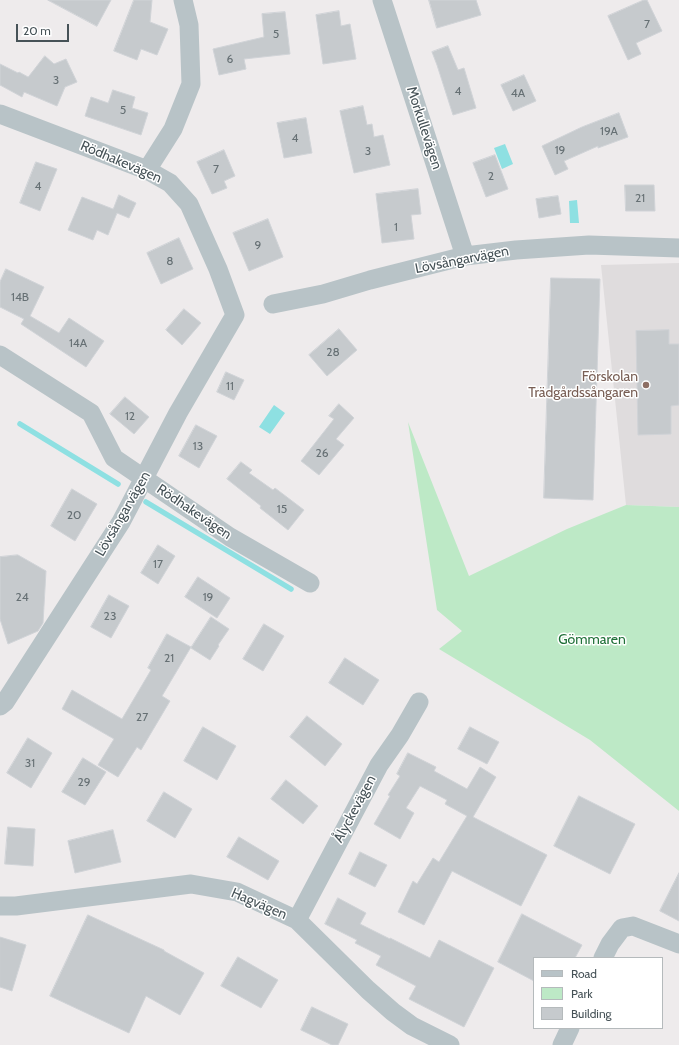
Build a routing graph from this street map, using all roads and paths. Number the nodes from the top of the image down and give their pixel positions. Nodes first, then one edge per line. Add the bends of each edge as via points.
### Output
1 (183, 0) edge
2 (382, 0) edge
3 (0, 114) edge
4 (147, 170) junction
5 (679, 248) edge
6 (465, 256) junction
7 (273, 304) dead end
8 (235, 315) joint
9 (0, 355) edge
10 (144, 478) junction
11 (310, 582) dead end
12 (420, 702) dead end
13 (0, 706) edge
14 (0, 906) edge
15 (297, 920) junction
16 (679, 944) edge
17 (604, 957) edge
18 (570, 1029) edge
19 (450, 1045) edge
20 (562, 1045) edge

1 - 4 street via 189,25 191,84 173,130
2 - 6 street, Morkullevägen
3 - 4 street, Rödhakevägen
4 - 8 street, Rödhakevägen via 170,183 189,204
5 - 6 street, Lövsångarvägen via 589,245
6 - 7 street, Lövsångarvägen via 323,294
8 - 10 street, Lövsångarvägen
9 - 10 street, Rödhakevägen via 91,413 114,458
10 - 11 street, Rödhakevägen via 230,537
10 - 13 street, Lövsångarvägen via 121,522
12 - 15 street, Ålyckevägen via 379,765
14 - 15 street, Hagvägen via 191,884 237,892
15 - 19 street, Hagvägen via 393,1012 412,1026
16 - 17 street via 633,926 622,928
18 - 20 street

